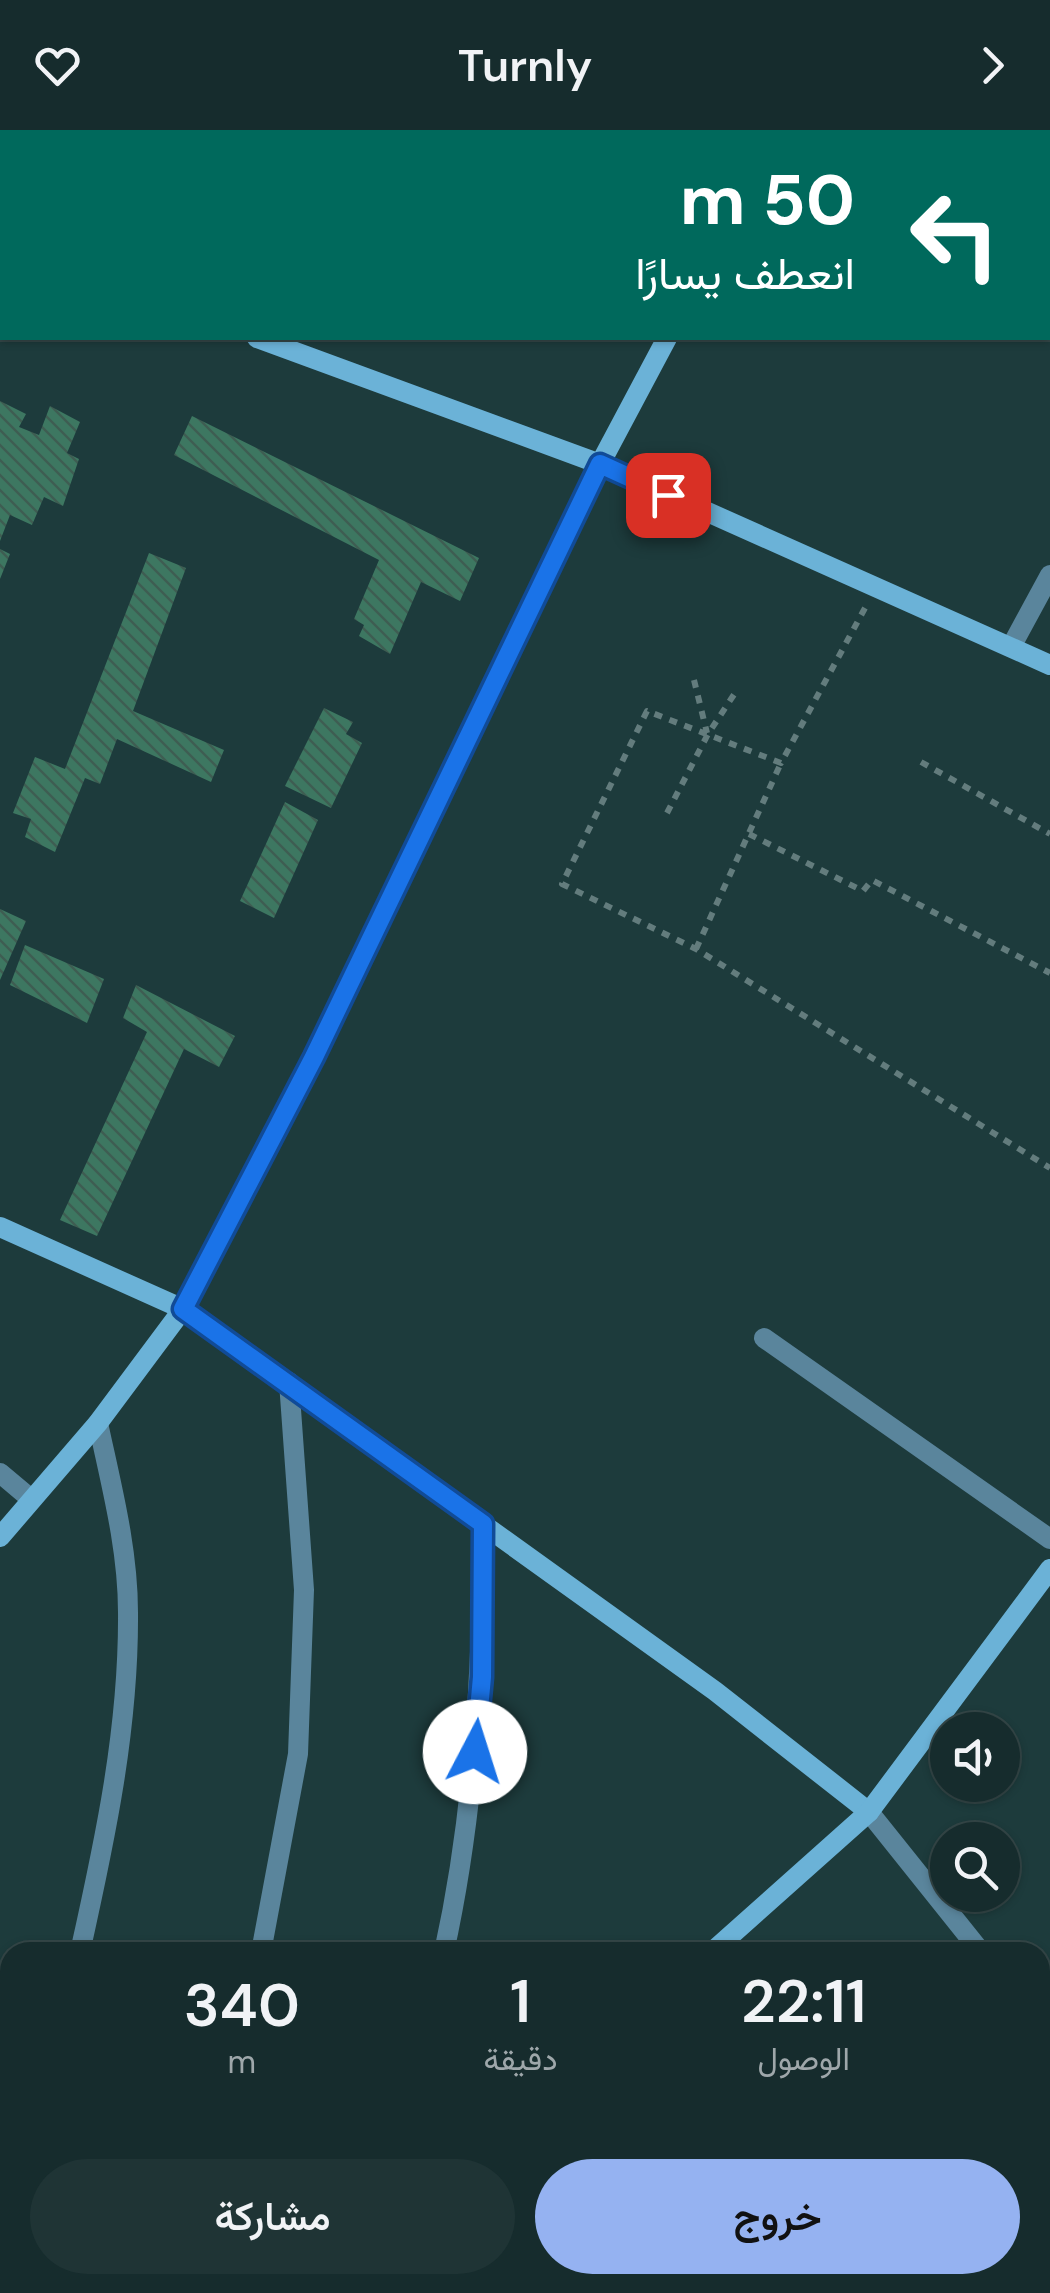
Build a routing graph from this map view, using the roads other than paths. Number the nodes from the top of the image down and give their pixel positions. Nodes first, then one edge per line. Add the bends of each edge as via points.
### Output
1 (666, 340) edge
2 (293, 344) edge
3 (600, 464) junction
4 (1050, 575) edge
5 (1011, 647) junction
6 (1050, 665) edge
7 (0, 1226) edge
8 (183, 1309) junction
9 (764, 1338) dead end
10 (289, 1382) junction
11 (98, 1423) junction
12 (0, 1472) edge
13 (31, 1500) junction
14 (483, 1524) junction
15 (0, 1538) edge
16 (1050, 1539) edge
17 (1050, 1569) edge
18 (869, 1812) junction
19 (82, 1942) edge
20 (263, 1942) edge
21 (446, 1942) edge
22 (723, 1942) edge
23 (973, 1942) edge

1 - 3 street
2 - 3 street
3 - 5 street
3 - 8 street via 314,1057
4 - 5 street
5 - 6 street
7 - 8 street
8 - 10 street
8 - 11 street
9 - 16 street
10 - 14 street
10 - 20 street via 304,1590 298,1754
11 - 13 street
11 - 19 street via 118,1517 128,1628 124,1725
12 - 13 street
13 - 15 street
14 - 18 street
14 - 21 street via 482,1677
17 - 18 street
18 - 22 street
18 - 23 street

